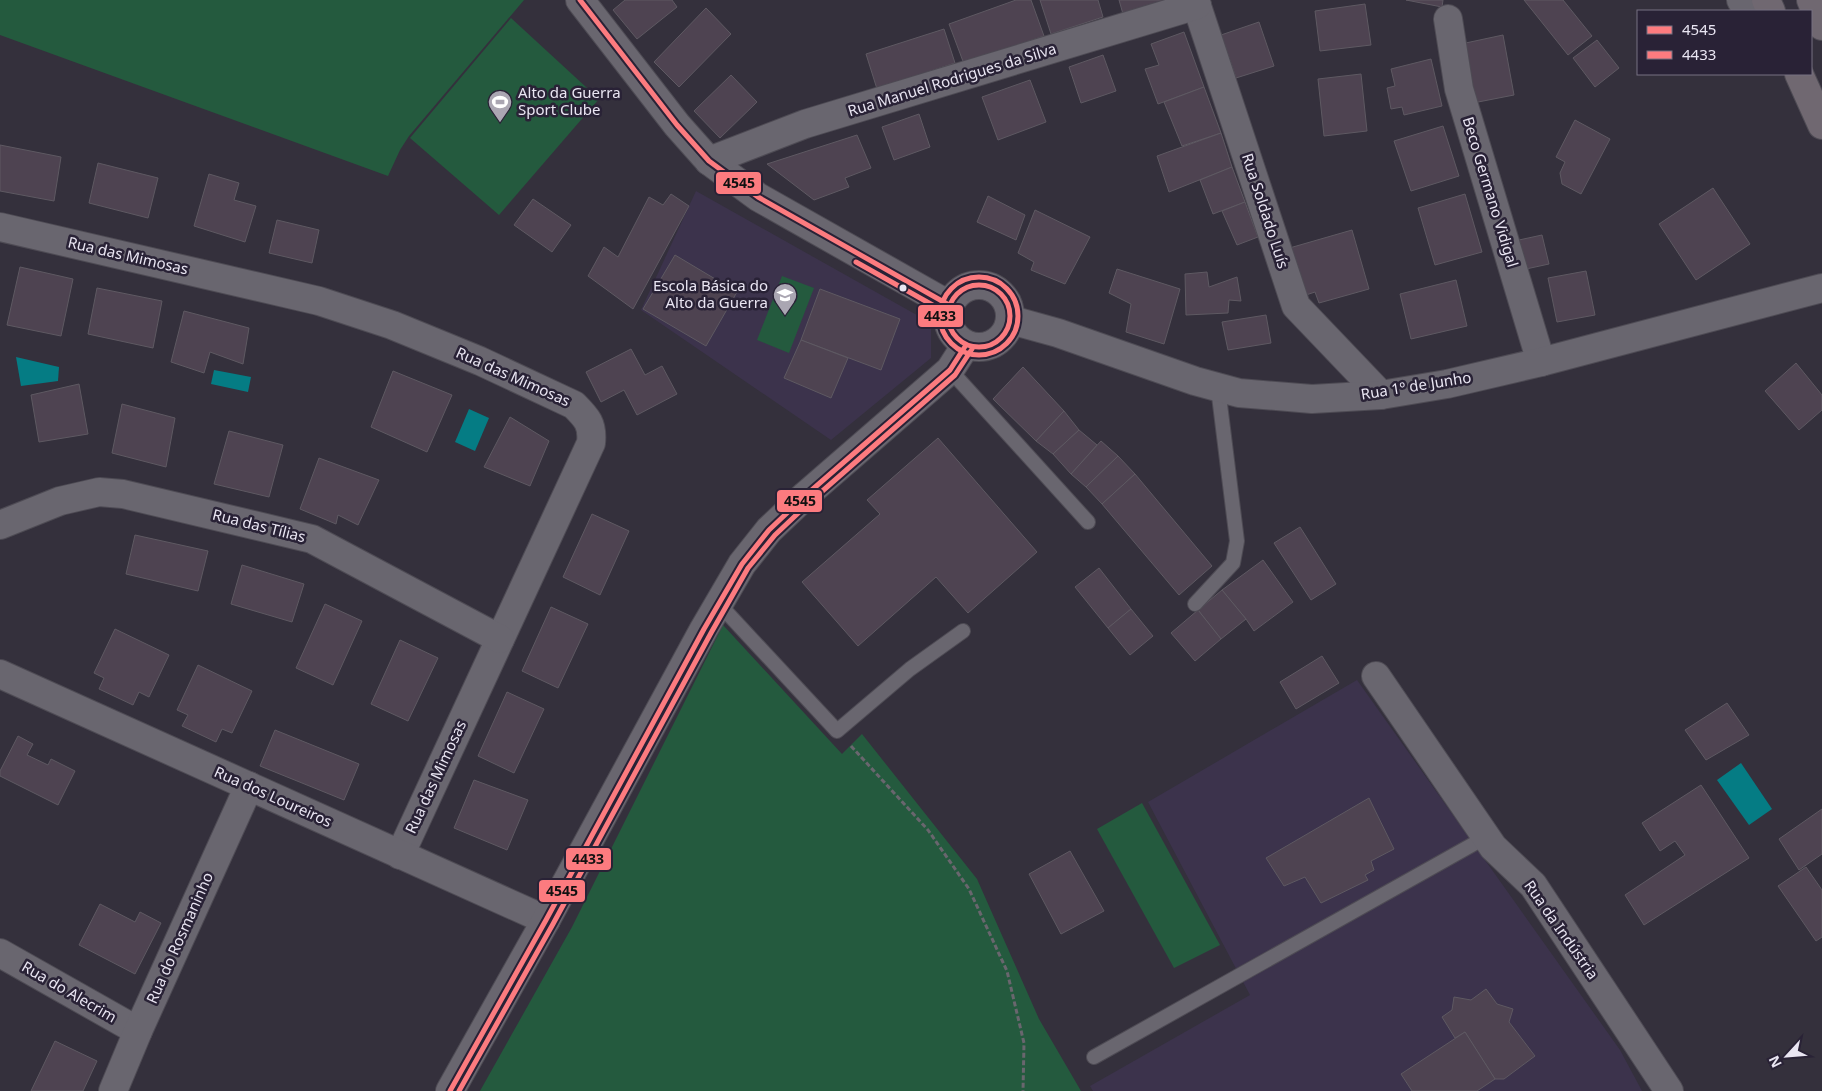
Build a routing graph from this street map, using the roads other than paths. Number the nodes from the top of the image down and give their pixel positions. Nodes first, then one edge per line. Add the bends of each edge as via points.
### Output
1 (580, 0) edge
2 (1811, 0) edge
3 (1196, 3) edge
4 (1448, 19) dead end
5 (1822, 26) edge
6 (1786, 75) edge
7 (1799, 75) edge
8 (1822, 125) edge
9 (1822, 135) edge
10 (709, 161) junction
11 (0, 227) edge
12 (1822, 288) edge
13 (950, 305) junction
14 (1011, 320) junction
15 (966, 345) junction
16 (1541, 362) junction
17 (950, 370) junction
18 (1218, 388) junction
19 (1381, 395) junction
20 (1088, 522) dead end
21 (0, 525) edge
22 (719, 604) junction
23 (1195, 604) dead end
24 (963, 631) dead end
25 (500, 639) junction
26 (0, 674) edge
27 (1376, 676) dead end
28 (249, 786) junction
29 (1486, 838) junction
30 (400, 855) junction
31 (546, 920) junction
32 (0, 953) edge
33 (138, 1031) junction
34 (1094, 1057) dead end
35 (114, 1091) edge
36 (450, 1091) edge
37 (1669, 1091) edge

1 - 10 street
2 - 5 main road
3 - 10 street, Rua Manuel Rodrigues da Silva via 805,124
3 - 19 street, Rua Soldado Luís via 1296,306
4 - 16 street, Beco Germano Vidigal via 1459,89
6 - 9 street
7 - 8 main road
10 - 13 street via 758,197
11 - 25 street, Rua das Mimosas via 319,300 392,325 574,404 592,430 590,444
12 - 16 street, Rua 1º de Junho
13 - 14 street via 956,294 967,286 993,287 1004,295 1010,307
13 - 15 street via 947,316 950,328
14 - 15 street via 1006,334 995,344 981,347
14 - 18 street, Rua 1º de Junho
15 - 17 street
16 - 19 street, Rua 1º de Junho via 1447,384
17 - 20 lane
17 - 22 street via 769,530 742,564
18 - 19 street, Rua 1º de Junho via 1239,393 1312,399
18 - 23 lane via 1237,541 1233,563
21 - 25 street, Rua das Tílias via 60,501 99,492 124,494 312,539
22 - 24 lane via 837,731 910,669
22 - 31 street
25 - 30 street, Rua das Mimosas
26 - 28 street, Rua dos Loureiros
27 - 29 street, Rua da Indústria
28 - 30 street, Rua dos Loureiros
28 - 33 street, Rua do Rosmaninho
29 - 34 lane
29 - 37 street, Rua da Indústria via 1533,885
30 - 31 street, Rua dos Loureiros
31 - 36 street
32 - 33 street, Rua do Alecrim
33 - 35 street, Rua do Rosmaninho

